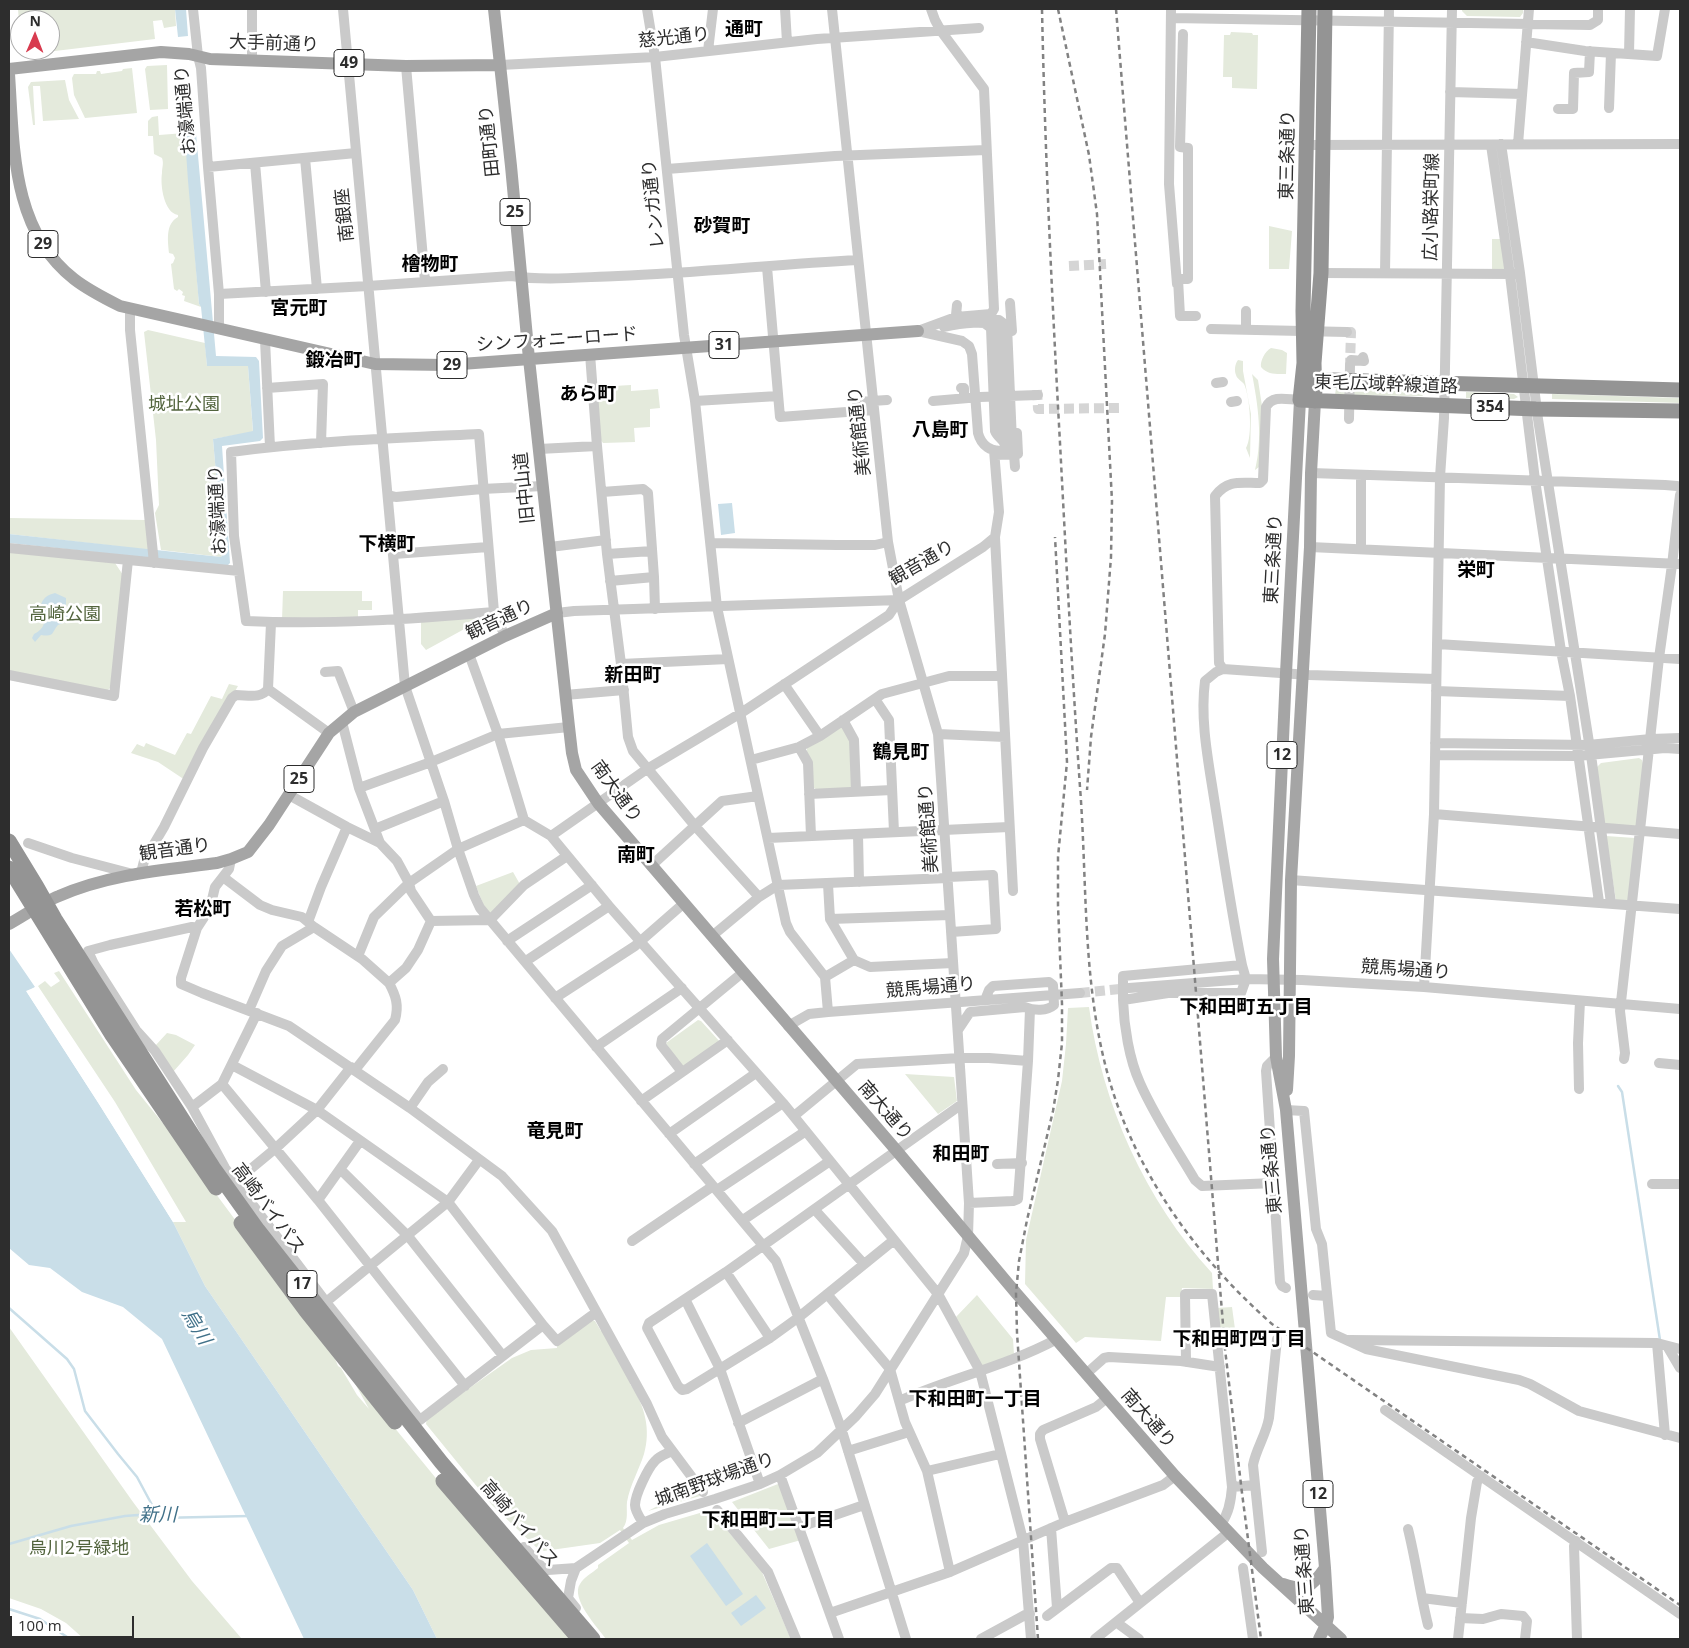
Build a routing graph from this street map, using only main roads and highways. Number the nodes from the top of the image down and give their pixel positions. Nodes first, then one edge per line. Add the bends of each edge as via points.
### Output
1 (494, 9) edge
2 (1309, 15) edge
3 (1325, 15) edge
4 (500, 65) junction
5 (9, 69) edge
6 (9, 74) edge
7 (918, 331) road end
8 (529, 359) junction
9 (1309, 381) junction
10 (1680, 390) edge
11 (1308, 400) junction
12 (1680, 411) edge
13 (557, 614) junction
14 (9, 841) edge
15 (9, 868) edge
16 (35, 909) junction
17 (9, 924) edge
18 (124, 1029) junction
19 (1286, 1110) junction
20 (211, 1145) road end
21 (1325, 1568) junction
22 (1278, 1582) junction
23 (1326, 1625) junction
24 (578, 1639) edge
25 (594, 1639) edge
26 (1319, 1639) edge
27 (1340, 1639) edge

1 - 4 main road, 田町通り / 25
2 - 9 highway, 東三条通り via 1303,311 1304,363
3 - 9 highway, 東三条通り via 1321,273 1314,363
4 - 5 main road, 大手前通り / 49 via 406,66 210,59 161,52
4 - 8 main road, 田町通り / 25
6 - 8 main road, シンフォニーロード / 29 via 20,189 34,230 48,253 73,278 103,298 130,309 375,364 447,366
7 - 8 main road, シンフォニーロード / 31
8 - 13 main road, 旧中山道 / 25
9 - 10 highway, 東毛広域幹線道路 / 354
9 - 11 highway, 東三条通り
11 - 12 highway, 東毛広域幹線道路 / 354
11 - 19 main road, 東三条通り / 12 via 1310,546 1291,880 1290,1056
11 - 19 main road, 東三条通り / 12 via 1286,673 1273,979 1276,1057
13 - 16 main road, 観音通り / 25 via 505,636 354,712 329,734 248,852 217,862 138,873 84,887
13 - 22 main road, 南大通り via 572,753 576,770 598,803 1175,1476
14 - 16 highway, 高崎バイパス / 17
15 - 16 highway, 高崎バイパス / 17
16 - 17 main road, 観音通り
16 - 18 highway, 高崎バイパス / 17
16 - 24 highway, 高崎バイパス / 17 via 159,1107 300,1303 432,1468
18 - 20 highway via 149,1054 201,1136
18 - 25 highway, 高崎バイパス / 17 via 213,1168 258,1230 401,1412
19 - 21 main road, 東三条通り / 12
21 - 22 main road via 1306,1588
21 - 23 main road, 東三条通り / 12
22 - 23 main road, 南大通り
23 - 26 main road
23 - 27 main road

